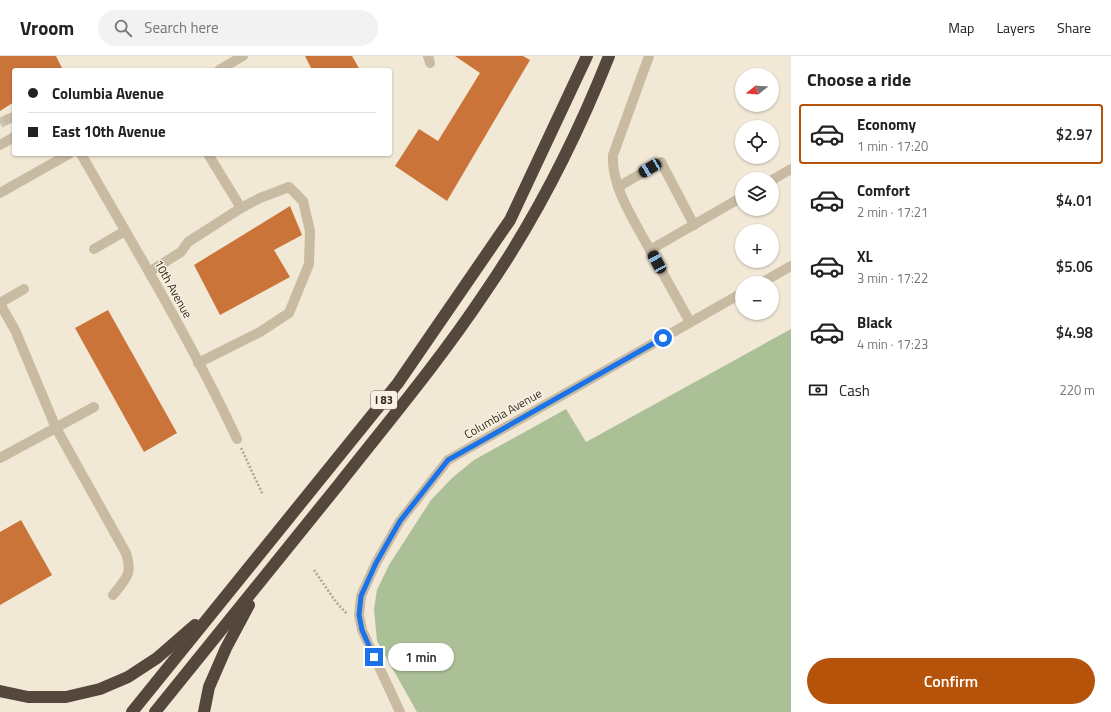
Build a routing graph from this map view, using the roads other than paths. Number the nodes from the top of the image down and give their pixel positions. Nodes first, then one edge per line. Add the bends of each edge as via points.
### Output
1 (243, 56) edge
2 (587, 56) edge
3 (610, 56) edge
4 (649, 56) edge
5 (232, 59) edge
6 (221, 68) edge
7 (12, 138) edge
8 (0, 145) edge
9 (65, 156) edge
10 (83, 156) edge
11 (209, 156) edge
12 (791, 169) edge
13 (779, 176) edge
14 (618, 187) junction
15 (0, 193) edge
16 (735, 201) edge
17 (241, 208) junction
18 (694, 225) junction
19 (125, 231) junction
20 (94, 249) dead end
21 (650, 250) junction
22 (791, 266) edge
23 (149, 272) junction
24 (773, 276) edge
25 (24, 289) dead end
26 (735, 297) edge
27 (0, 304) edge
28 (690, 322) junction
29 (198, 363) junction
30 (94, 407) dead end
31 (56, 428) junction
32 (237, 439) road end
33 (0, 458) edge
34 (261, 581) junction
35 (113, 595) dead end
36 (220, 603) junction
37 (0, 691) edge
38 (398, 711) edge
39 (132, 712) edge
40 (155, 712) edge
41 (204, 712) edge

1 - 5 street
2 - 36 highway, I 83 via 510,220 398,383
3 - 34 highway, I 83 via 560,165 485,293 428,372
4 - 14 street via 613,155
5 - 6 street
7 - 8 street
9 - 15 street
10 - 19 street, 10th Avenue
11 - 17 street
12 - 13 street
14 - 18 street via 661,162
14 - 21 street
16 - 18 street
17 - 23 street via 188,242 181,252
17 - 29 street via 289,187 303,201 310,231 309,264 289,313 260,332
18 - 21 street
19 - 20 street
19 - 23 street, 10th Avenue
21 - 28 street
22 - 24 street
23 - 29 street, 10th Avenue
25 - 27 street
26 - 28 street, Columbia Avenue
27 - 31 street via 15,330
28 - 38 street, Columbia Avenue via 448,460 400,521 361,596 359,615 362,630
29 - 32 street, 10th Avenue
30 - 31 street
31 - 33 street
31 - 35 street via 126,553 128,575
34 - 40 highway, I 83
34 - 41 highway via 226,648 210,687
36 - 37 highway via 157,658 128,677 100,689 66,697 28,697
36 - 39 highway, I 83

